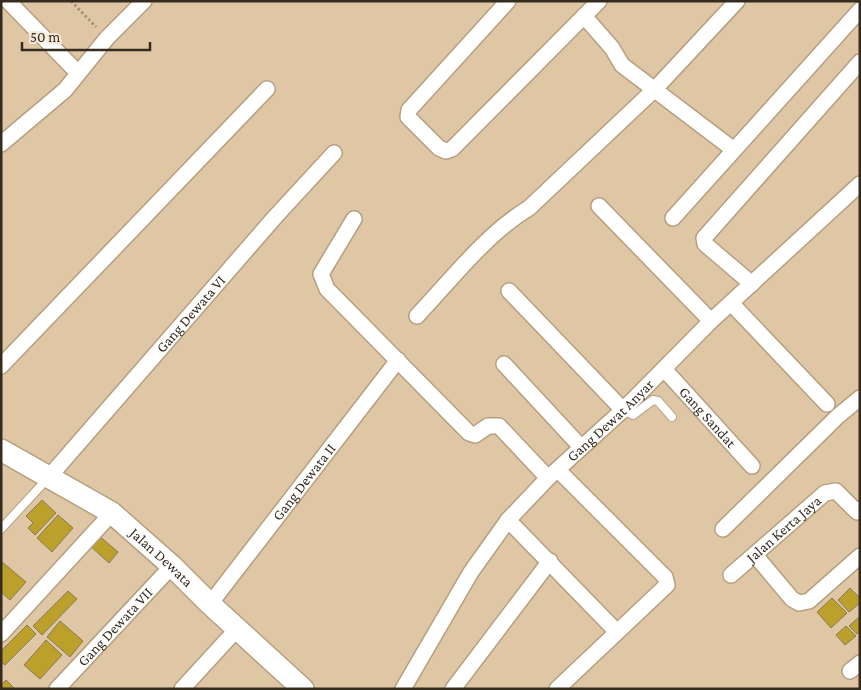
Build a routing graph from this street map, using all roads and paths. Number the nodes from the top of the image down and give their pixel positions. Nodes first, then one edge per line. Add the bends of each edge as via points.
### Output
1 (8, 1) edge
2 (71, 1) edge
3 (144, 1) edge
4 (508, 1) edge
5 (599, 1) edge
6 (737, 1) edge
7 (860, 10) edge
8 (584, 16) junction
9 (107, 38) junction
10 (860, 62) edge
11 (77, 72) junction
12 (267, 89) dead end
13 (655, 89) junction
14 (1, 144) edge
15 (734, 150) junction
16 (334, 153) dead end
17 (860, 184) edge
18 (599, 206) dead end
19 (673, 218) dead end
20 (354, 219) dead end
21 (752, 284) junction
22 (509, 291) dead end
23 (731, 303) junction
24 (417, 316) dead end
25 (711, 321) junction
26 (398, 360) junction
27 (504, 364) dead end
28 (1, 366) edge
29 (664, 370) junction
30 (860, 398) edge
31 (826, 404) dead end
32 (623, 410) junction
33 (672, 417) dead end
34 (581, 447) junction
35 (1, 450) edge
36 (752, 466) dead end
37 (553, 474) junction
38 (49, 476) junction
39 (859, 512) edge
40 (112, 513) junction
41 (508, 520) junction
42 (723, 528) dead end
43 (1, 529) edge
44 (755, 555) junction
45 (860, 556) edge
46 (550, 561) junction
47 (172, 566) junction
48 (731, 575) dead end
49 (210, 604) junction
50 (237, 629) junction
51 (617, 632) junction
52 (1, 634) edge
53 (57, 689) edge
54 (182, 689) edge
55 (303, 689) edge
56 (403, 689) edge
57 (453, 689) edge
58 (557, 689) edge

1 - 11 street
2 - 9 path
3 - 9 street
4 - 8 street via 409,110 408,117 413,124 446,151 452,149
5 - 8 street
6 - 13 street
7 - 15 street
8 - 13 street via 612,48 622,65
9 - 11 street
10 - 21 street via 704,238 705,244
11 - 14 street via 52,102
12 - 28 street
13 - 15 street
13 - 24 street via 529,208 497,232
15 - 19 street
16 - 38 street, Gang Dewata VI
17 - 21 street, Gang Dewat Anyar
18 - 25 street
20 - 26 street via 321,274 323,282
21 - 23 street, Gang Dewat Anyar
22 - 32 street
23 - 25 street, Gang Dewat Anyar
23 - 31 street
25 - 29 street, Gang Dewat Anyar
26 - 37 street via 469,433 475,436 488,426 499,426
26 - 49 street, Gang Dewata II
27 - 34 street
29 - 32 street, Gang Dewat Anyar
29 - 36 street, Gang Sandat
30 - 42 street
32 - 33 lane via 633,415 653,400 658,401
32 - 34 street, Gang Dewat Anyar
34 - 37 street, Gang Dewat Anyar
35 - 38 street, Jalan Dewata
37 - 41 street, Gang Dewat Anyar
37 - 51 street via 667,582 662,592
38 - 40 street, Jalan Dewata
38 - 43 lane
39 - 44 street, Jalan Kerta Jaya via 840,493 829,491
40 - 47 street, Jalan Dewata
40 - 52 street
41 - 46 street
41 - 56 street, Gang Dewat Anyar via 471,572
44 - 45 street via 799,603 809,601
44 - 48 street, Jalan Kerta Jaya
46 - 51 street
46 - 57 street
47 - 49 street, Jalan Dewata
47 - 53 street, Gang Dewata VII
49 - 50 street, Jalan Dewata
50 - 54 street
50 - 55 street, Jalan Dewata
51 - 58 street

